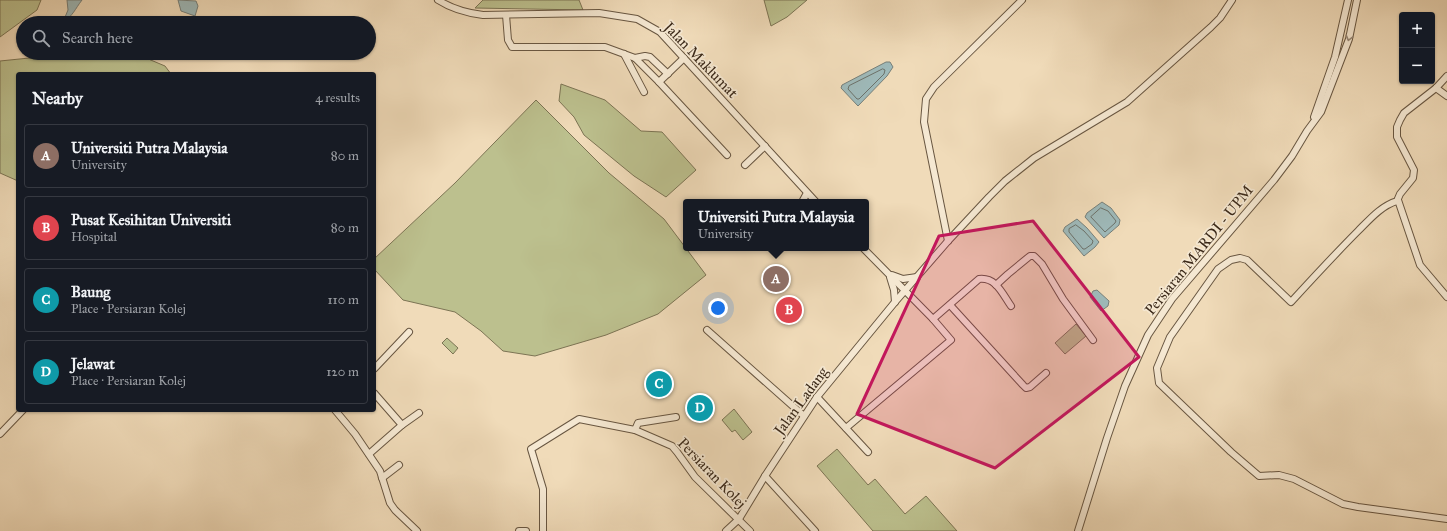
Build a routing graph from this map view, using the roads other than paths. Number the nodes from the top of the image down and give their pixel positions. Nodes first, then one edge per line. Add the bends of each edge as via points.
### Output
1 (438, 0) edge
2 (1022, 0) edge
3 (1232, 0) edge
4 (1348, 0) edge
5 (1357, 0) edge
6 (506, 15) junction
7 (624, 54) junction
8 (635, 58) junction
9 (684, 58) junction
10 (668, 74) junction
11 (1447, 76) edge
12 (659, 82) junction
13 (1436, 88) junction
14 (644, 92) dead end
15 (1447, 96) edge
16 (1307, 131) junction
17 (765, 146) junction
18 (728, 155) dead end
19 (745, 165) dead end
20 (807, 193) junction
21 (804, 199) edge
22 (813, 199) edge
23 (1395, 202) junction
24 (948, 241) junction
25 (865, 251) edge
26 (889, 274) junction
27 (917, 277) junction
28 (996, 285) junction
29 (905, 291) junction
30 (1447, 298) edge
31 (895, 302) junction
32 (950, 305) junction
33 (1011, 306) dead end
34 (933, 319) junction
35 (707, 330) dead end
36 (409, 332) dead end
37 (1094, 340) dead end
38 (376, 367) edge
39 (1046, 373) dead end
40 (376, 395) edge
41 (817, 397) junction
42 (21, 412) edge
43 (337, 412) edge
44 (420, 413) dead end
45 (804, 416) junction
46 (676, 417) dead end
47 (402, 425) junction
48 (846, 428) junction
49 (635, 430) junction
50 (0, 434) edge
51 (868, 452) dead end
52 (369, 454) junction
53 (399, 465) dead end
54 (765, 476) junction
55 (382, 478) junction
56 (739, 519) junction
57 (1447, 519) edge
58 (1077, 530) edge
59 (417, 531) edge
60 (519, 531) edge
61 (526, 531) edge
62 (543, 531) edge
63 (726, 531) edge
64 (750, 531) edge
65 (815, 531) edge

1 - 6 street, Jalan Maklumat via 467,13
2 - 24 street via 934,87 926,100 924,122
3 - 24 street, Jalan Ladang via 1211,27 1127,102 1027,163 989,197
4 - 16 street, Persiaran MARDI - UPM via 1335,57 1317,111
5 -> 16 street, Persiaran MARDI - UPM via 1349,39 1336,76 1321,112
6 - 7 street via 508,40 512,47 605,47
6 - 9 street, Jalan Maklumat via 599,13 637,19 660,32
7 - 8 street
7 - 14 street
8 - 10 street via 650,57
8 - 12 street
9 - 10 street
9 - 17 street, Jalan Maklumat
10 - 12 street
11 - 13 street
12 - 18 street
13 - 15 street
13 - 23 street via 1404,113 1397,127 1397,137 1414,170 1413,178
16 - 58 street, Persiaran MARDI - UPM via 1274,180 1172,300 1148,335 1125,386 1106,438
17 - 19 street
17 - 20 street, Jalan Maklumat
20 - 21 street
20 - 22 street, Jalan Maklumat
23 - 30 street via 1420,265
23 - 57 street via 1381,209 1291,302 1247,260 1230,260 1218,269 1170,337 1157,368 1160,383 1259,476 1294,479 1343,504
24 - 27 street, Jalan Ladang
25 - 26 street
26 - 27 street via 903,279
26 - 29 street
26 - 31 street via 893,283
27 - 29 street, Jalan Ladang
28 - 32 street via 986,278 979,279
28 - 33 street
28 - 37 street via 1030,256 1034,256
29 - 31 street, Jalan Ladang
29 - 34 street
31 - 41 street, Jalan Ladang
32 - 34 street
32 - 39 street via 1023,386 1030,387
34 - 48 street via 951,340
35 - 45 street
36 - 38 street
40 - 47 street
41 - 45 street, Jalan Ladang
41 - 48 street
42 - 50 street
43 - 52 street
44 - 47 street
45 - 54 street, Jalan Ladang
46 - 49 street via 638,423
47 - 52 street
48 - 51 street
49 - 56 street, Persiaran Kolej via 672,446 695,476
49 - 62 street, Persiaran Kolej via 579,419 531,449 543,489
52 - 55 street
53 - 55 street
54 - 56 street, Jalan Ladang
54 - 65 street
55 - 59 street via 390,503
56 - 63 street, Jalan Ladang
56 - 64 street, Persiaran Kolej
60 - 61 street

